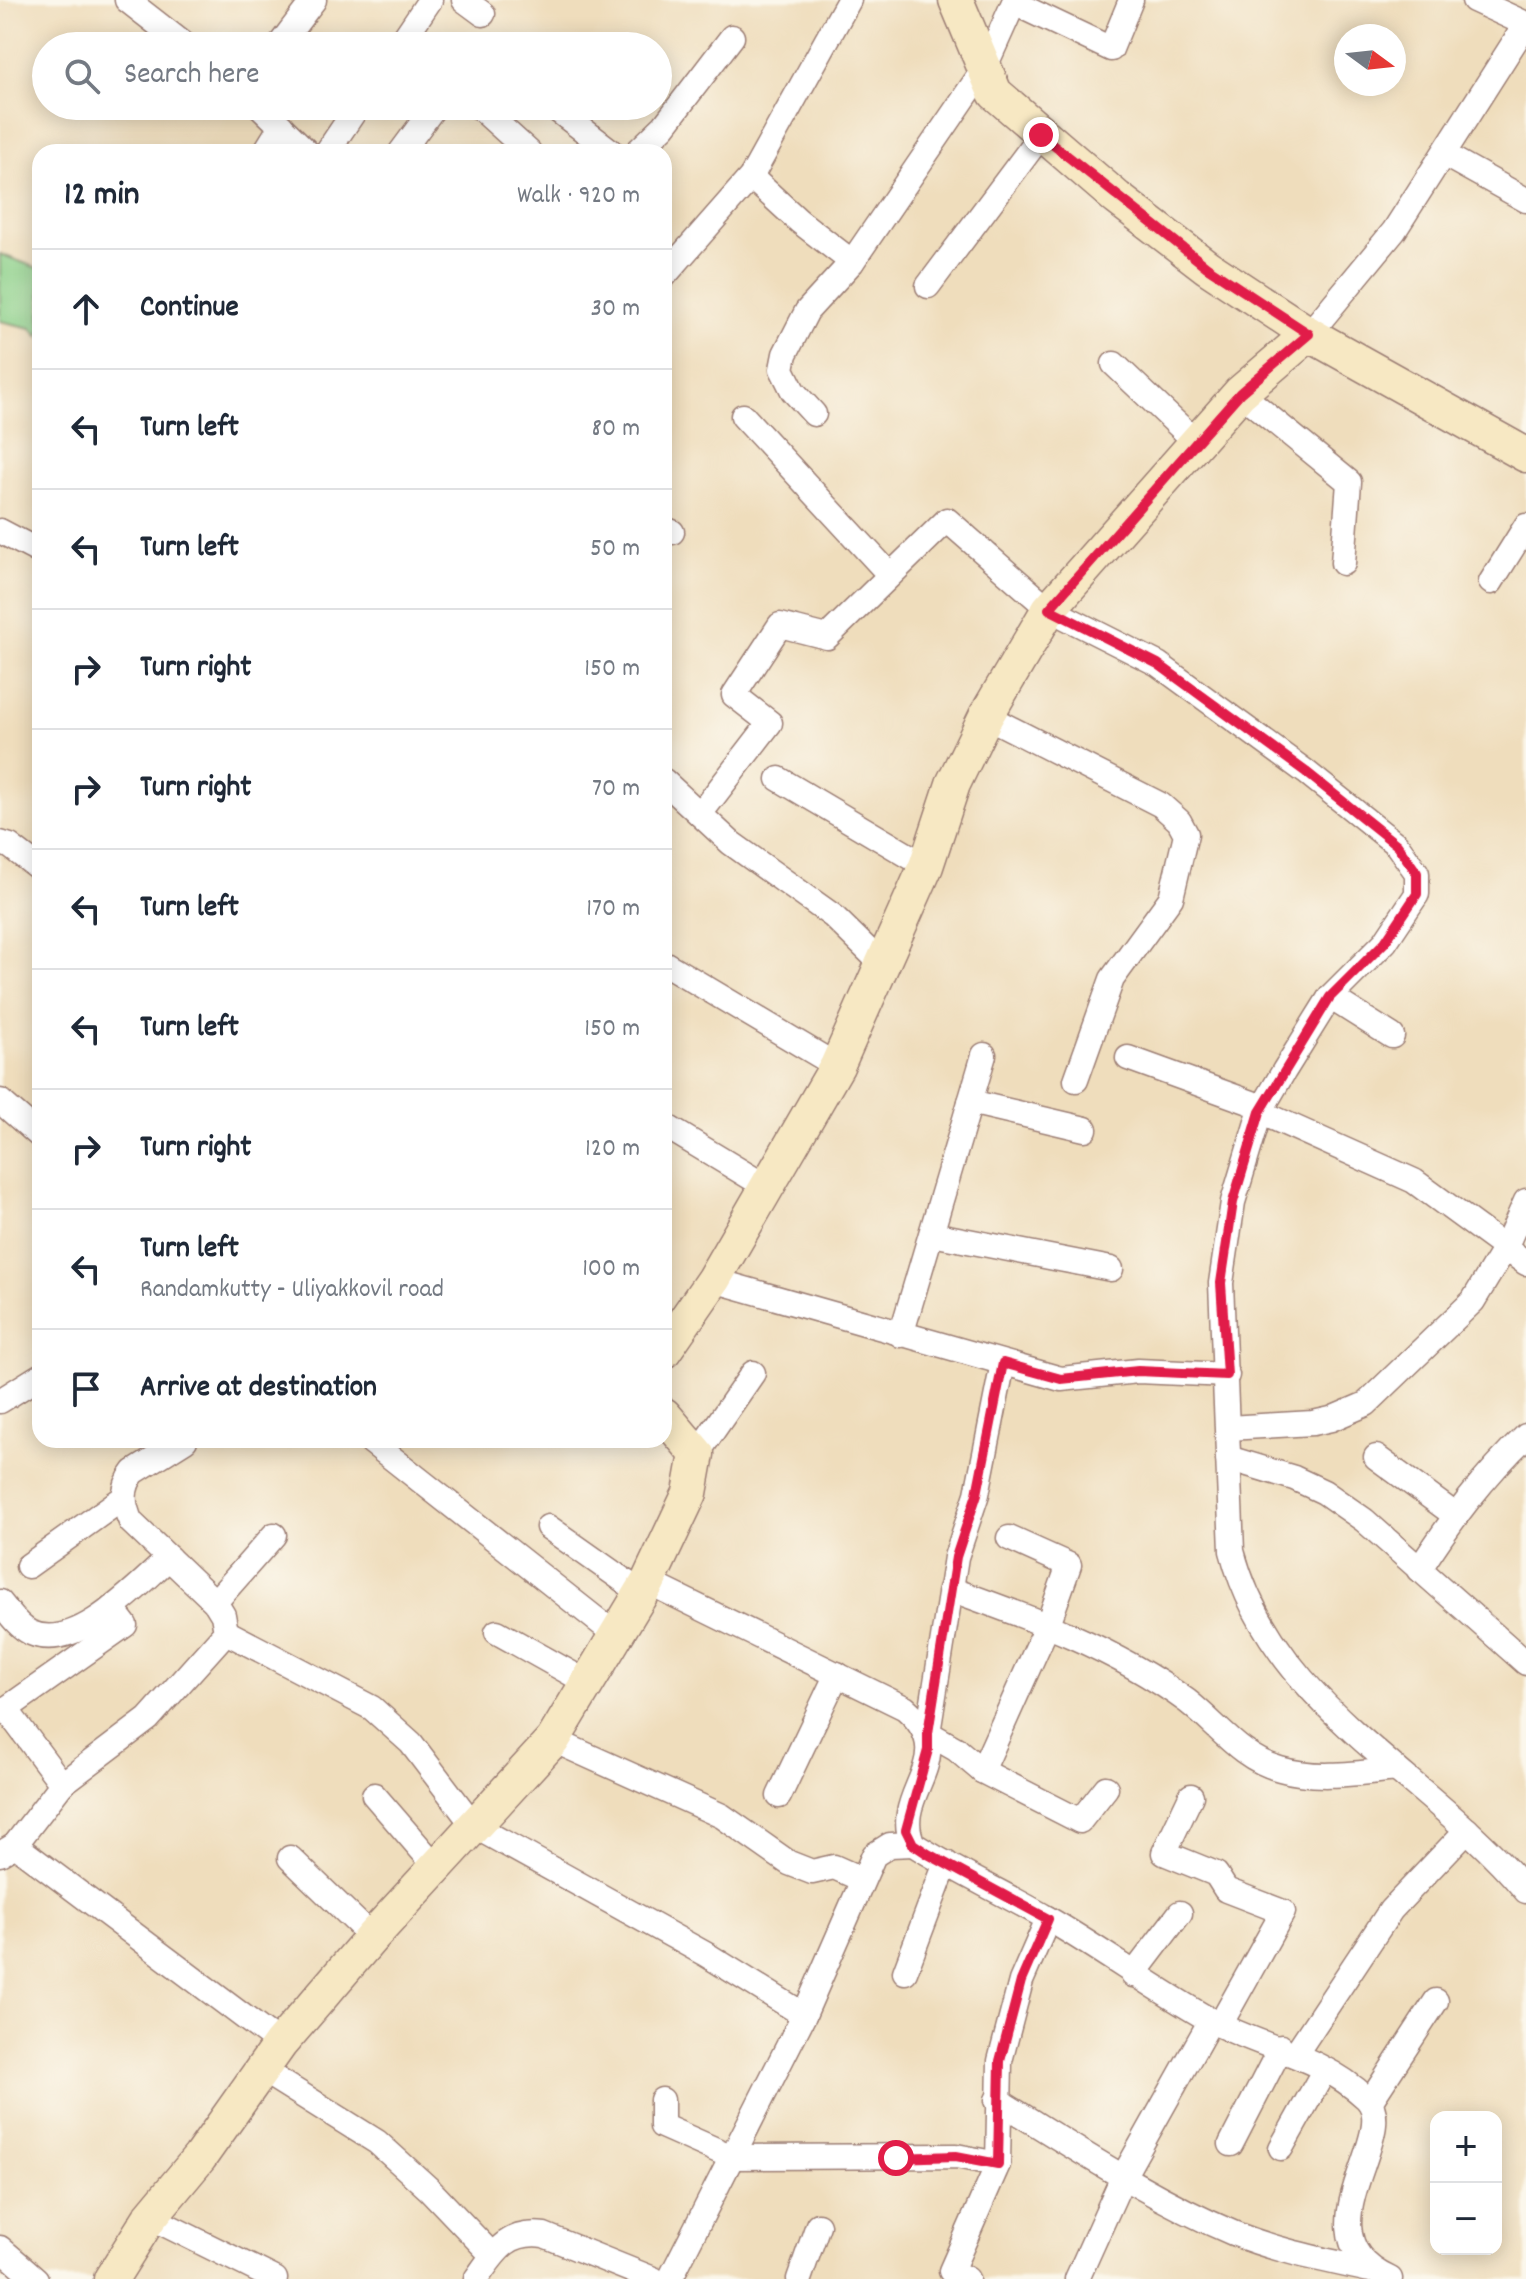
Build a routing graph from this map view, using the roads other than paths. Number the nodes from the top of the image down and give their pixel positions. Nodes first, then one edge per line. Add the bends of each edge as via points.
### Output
1 (127, 0) edge
2 (314, 0) edge
3 (430, 0) edge
4 (849, 0) edge
5 (956, 0) edge
6 (1131, 0) edge
7 (1474, 0) edge
8 (1015, 1) edge
9 (1526, 24) edge
10 (168, 32) edge
11 (290, 32) edge
12 (408, 32) edge
13 (732, 37) dead end
14 (984, 69) junction
15 (672, 116) edge
16 (275, 120) edge
17 (349, 120) edge
18 (425, 120) edge
19 (494, 120) edge
20 (570, 120) edge
21 (669, 120) edge
22 (281, 126) junction
23 (1041, 135) junction
24 (270, 144) edge
25 (299, 144) edge
26 (332, 144) edge
27 (407, 144) edge
28 (520, 144) edge
29 (602, 144) edge
30 (645, 144) edge
31 (1445, 155) junction
32 (751, 177) junction
33 (1526, 200) edge
34 (852, 262) junction
35 (672, 267) edge
36 (928, 286) dead end
37 (1309, 334) junction
38 (1114, 364) dead end
39 (1240, 393) junction
40 (814, 414) dead end
41 (743, 416) dead end
42 (1197, 443) junction
43 (1526, 455) edge
44 (1526, 526) edge
45 (0, 531) edge
46 (32, 548) edge
47 (1343, 563) dead end
48 (890, 575) junction
49 (1491, 582) dead end
50 (1049, 609) junction
51 (986, 716) junction
52 (779, 779) dead end
53 (672, 788) edge
54 (700, 814) junction
55 (0, 843) edge
56 (32, 863) edge
57 (926, 866) junction
58 (884, 966) junction
59 (672, 968) edge
60 (1330, 997) junction
61 (1392, 1036) dead end
62 (984, 1055) dead end
63 (1128, 1058) dead end
64 (837, 1066) junction
65 (1076, 1080) dead end
66 (0, 1101) edge
67 (970, 1102) junction
68 (1261, 1109) junction
69 (32, 1129) edge
70 (1085, 1129) dead end
71 (672, 1130) edge
72 (765, 1186) junction
73 (1526, 1201) edge
74 (932, 1234) junction
75 (1505, 1248) junction
76 (1526, 1263) edge
77 (1111, 1269) dead end
78 (713, 1280) junction
79 (901, 1335) junction
80 (672, 1339) edge
81 (1003, 1363) junction
82 (753, 1373) dead end
83 (1227, 1375) junction
84 (32, 1381) edge
85 (1, 1399) edge
86 (672, 1424) edge
87 (1228, 1428) junction
88 (1526, 1436) edge
89 (172, 1448) edge
90 (387, 1448) edge
91 (697, 1454) junction
92 (1376, 1457) dead end
93 (1228, 1458) junction
94 (123, 1498) junction
95 (1455, 1515) junction
96 (548, 1527) dead end
97 (274, 1535) dead end
98 (1009, 1538) dead end
99 (169, 1558) junction
100 (28, 1566) dead end
101 (1419, 1570) junction
102 (644, 1587) junction
103 (950, 1589) junction
104 (0, 1602) edge
105 (215, 1602) junction
106 (112, 1608) junction
107 (1048, 1624) junction
108 (226, 1632) junction
109 (497, 1632) dead end
110 (616, 1635) junction
111 (1526, 1663) edge
112 (837, 1674) junction
113 (588, 1683) junction
114 (928, 1733) junction
115 (553, 1740) junction
116 (1396, 1769) junction
117 (982, 1771) junction
118 (62, 1784) junction
119 (1106, 1788) dead end
120 (374, 1795) dead end
121 (779, 1796) dead end
122 (1191, 1796) dead end
123 (474, 1826) junction
124 (1467, 1830) junction
125 (913, 1844) junction
126 (7, 1849) edge
127 (290, 1858) dead end
128 (946, 1863) junction
129 (438, 1869) junction
130 (861, 1879) junction
131 (1526, 1891) edge
132 (1180, 1913) dead end
133 (1048, 1919) junction
134 (372, 1937) junction
135 (905, 1972) dead end
136 (1133, 1975) junction
137 (1436, 2001) dead end
138 (804, 2015) junction
139 (1216, 2023) junction
140 (1289, 2050) junction
141 (271, 2057) junction
142 (1324, 2071) junction
143 (662, 2100) dead end
144 (997, 2100) junction
145 (1370, 2102) junction
146 (1231, 2144) dead end
147 (1281, 2148) dead end
148 (732, 2157) junction
149 (998, 2164) junction
150 (1123, 2177) junction
151 (150, 2217) junction
152 (818, 2225) dead end
153 (0, 2248) edge
154 (492, 2255) junction
155 (1380, 2274) edge
156 (36, 2279) edge
157 (111, 2279) edge
158 (275, 2279) edge
159 (476, 2279) edge
160 (653, 2279) edge
161 (670, 2279) edge
162 (799, 2279) edge
163 (967, 2279) edge
164 (1077, 2279) edge

1 - 10 street
2 - 11 street
3 - 12 street
4 - 32 street
5 - 14 street
6 - 8 street via 1111,49
7 - 9 street
8 - 14 street
9 - 31 street
13 - 15 street
14 - 23 street via 995,93
14 - 34 street
16 - 22 street
17 - 26 street
18 - 27 street
19 - 28 street
20 - 29 street
21 - 30 street
22 - 24 street
22 - 25 street
23 - 36 street
23 - 37 street via 1207,267
31 - 33 street
31 - 37 street via 1394,231
32 - 34 street
32 - 35 street
34 - 40 street via 807,311 785,354 782,369
37 - 39 street
37 - 43 street
38 - 42 street
39 - 42 street
39 - 47 street via 1349,482
41 - 48 street
42 - 50 street
44 - 49 street
45 - 46 street
48 - 50 street via 947,520
48 - 54 street via 827,637 780,625 734,695 770,723
50 - 51 street
50 - 60 street via 1158,664 1306,772 1406,857 1417,873 1417,894 1385,942
51 - 57 street via 953,784
51 - 65 street via 1161,805 1186,834 1171,898 1112,979
52 - 57 street
53 - 54 street
54 - 58 street via 731,843 833,916
55 - 56 street
57 - 58 street
58 - 64 street
59 - 64 street
60 - 61 street
60 - 68 street
62 - 67 street
63 - 68 street
64 - 72 street
66 - 69 street
67 - 70 street
67 - 74 street
68 - 75 street via 1414,1181
68 - 83 street via 1233,1202 1221,1283
71 - 72 street
72 - 78 street
73 - 75 street
74 - 77 street
74 - 79 street
75 - 76 street
75 - 87 street via 1473,1301 1366,1404 1313,1423
78 - 79 street
78 - 80 street
79 - 81 street
81 - 83 street via 1061,1379 1138,1371
81 - 103 street via 977,1494
82 - 91 street
83 - 87 street
84 - 85 street
86 - 91 street
87 - 93 street
88 - 95 street
89 - 94 street via 134,1472
90 - 110 street
91 - 102 street via 690,1493
92 - 95 street
93 - 101 street via 1324,1492
93 - 116 street via 1228,1512 1241,1585 1290,1665 1332,1713
94 - 99 street via 131,1522
94 - 100 street
95 - 101 street
96 - 102 street
97 - 105 street
98 - 107 street via 1069,1565
99 - 105 street
99 - 106 street
101 - 111 street
102 - 110 street
102 - 112 street
103 - 107 street
103 - 114 street
104 - 106 street via 29,1632 42,1636 87,1626
105 - 108 street
106 - 118 street via 125,1625 6,1709
107 - 116 street via 1091,1642 1176,1695 1238,1748 1280,1769 1313,1774
107 - 117 street
108 - 118 street via 148,1719
108 - 123 street via 372,1708 411,1743
109 - 113 street
110 - 113 street
112 - 114 street via 905,1708
112 - 121 street
113 - 115 street
114 - 117 street
114 - 125 street via 906,1830
115 - 123 street
115 - 130 street via 722,1816 789,1863 812,1872 834,1867
116 - 124 street
117 - 119 street via 1080,1821
118 - 126 street
120 - 129 street
122 - 139 street via 1164,1853 1216,1874 1226,1890 1283,1912
123 - 129 street
123 - 138 street
124 - 131 street
124 - 140 street via 1391,1910
125 - 128 street
125 - 130 street via 890,1845 874,1855
126 - 141 street
127 - 134 street
128 - 133 street
128 - 135 street
129 - 134 street
130 - 138 street
132 - 136 street
133 - 136 street
133 - 144 street via 1008,2024
134 - 141 street
136 - 139 street
137 - 145 street
138 - 148 street
139 - 140 street
139 - 150 street
140 - 142 street
140 - 146 street
141 - 151 street
141 - 154 street via 377,2142
142 - 145 street
142 - 147 street
143 - 148 street via 662,2126
144 - 149 street
144 - 150 street
145 - 155 street via 1376,2114 1373,2132 1349,2219 1352,2238
148 - 149 street via 956,2156
148 - 161 street
149 - 163 street via 951,2271
150 - 155 street via 1233,2233
150 - 164 street
151 - 157 street
151 - 158 street
152 - 162 street
153 - 156 street
154 - 159 street
154 - 160 street via 507,2238 544,2235

